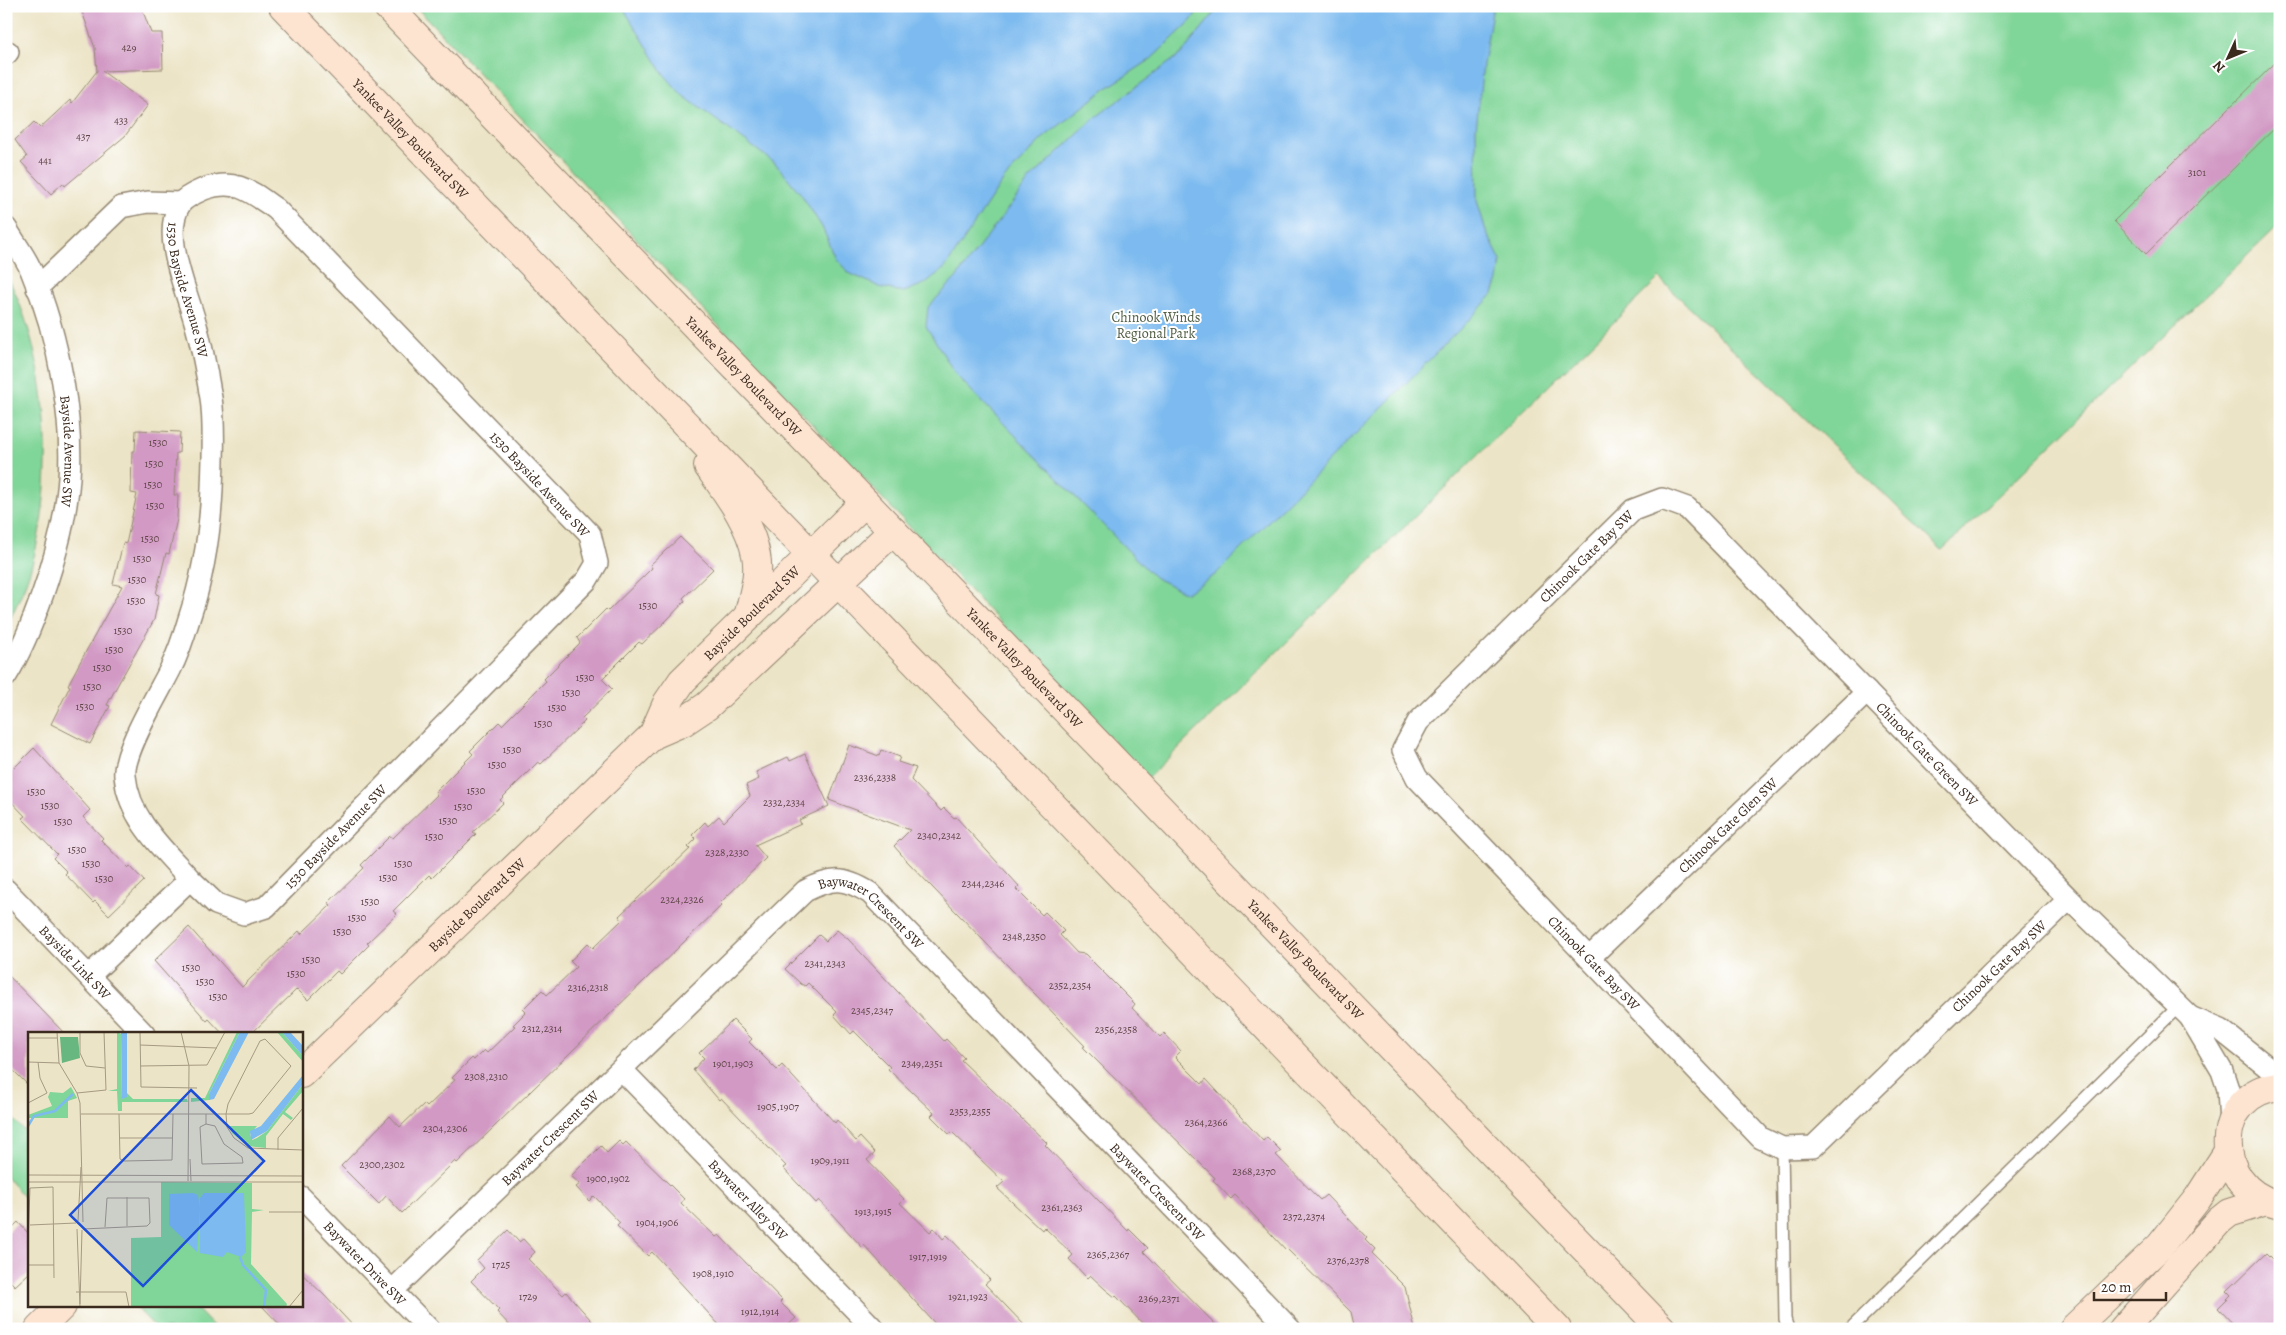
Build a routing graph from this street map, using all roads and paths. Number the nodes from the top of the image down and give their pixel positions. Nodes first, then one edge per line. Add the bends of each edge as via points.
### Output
1 (283, 6) edge
2 (387, 6) edge
3 (181, 203) junction
4 (6, 228) edge
5 (37, 288) junction
6 (665, 403) junction
7 (1662, 499) joint
8 (865, 502) junction
9 (893, 531) junction
10 (810, 554) junction
11 (838, 583) junction
12 (749, 613) junction
13 (6, 676) edge
14 (1867, 692) junction
15 (653, 736) junction
16 (190, 879) junction
17 (6, 890) edge
18 (2069, 899) junction
19 (1589, 958) junction
20 (89, 976) junction
21 (2184, 1012) junction
22 (142, 1032) edge
23 (622, 1070) junction
24 (302, 1073) edge
25 (2280, 1076) edge
26 (2280, 1086) edge
27 (2230, 1124) junction
28 (1782, 1148) junction
29 (2227, 1154) junction
30 (302, 1198) edge
31 (2273, 1203) edge
32 (392, 1292) junction
33 (60, 1308) edge
34 (39, 1329) edge
35 (428, 1329) edge
36 (874, 1329) edge
37 (1290, 1329) edge
38 (1557, 1329) edge
39 (1662, 1329) edge
40 (1788, 1329) edge
41 (1850, 1329) edge
42 (2073, 1329) edge
43 (2123, 1329) edge

1 - 6 main road, Yankee Valley Boulevard SW
2 - 8 main road, Yankee Valley Boulevard SW
3 - 5 street, 1530 Bayside Avenue SW via 148,202 121,207
3 - 16 street, 1530 Bayside Avenue SW via 175,218 174,247 197,329 211,400 213,476 210,523 190,619 171,668 135,738 124,773 131,805 149,833
3 - 16 street, 1530 Bayside Avenue SW via 197,192 221,183 248,189 276,209 590,534 597,562 587,580 266,907 244,914 225,908 216,904
4 - 5 street, Bayside Avenue SW via 31,269
5 - 13 street, Bayside Avenue SW via 50,322 63,383 69,442 68,495 58,548 38,609 19,655
6 - 10 main road, Yankee Valley Boulevard SW
6 - 12 main road via 726,491 749,532 757,569
7 - 14 street, Chinook Gate Green SW via 1687,508
7 - 19 street, Chinook Gate Bay SW via 1633,510 1418,722 1403,750 1417,778
8 - 9 main road, Yankee Valley Boulevard SW
8 - 10 main road, Bayside Boulevard SW
9 - 11 main road, Bayside Boulevard SW
9 - 39 main road, Yankee Valley Boulevard SW
10 - 11 main road, Yankee Valley Boulevard SW
10 - 12 main road, Bayside Boulevard SW
11 - 15 main road, Bayside Boulevard SW via 707,706
11 - 38 main road, Yankee Valley Boulevard SW
12 - 15 main road, Bayside Boulevard SW via 682,681 667,703
14 - 18 street, Chinook Gate Green SW
14 - 19 street, Chinook Gate Glen SW
15 - 24 main road, Bayside Boulevard SW
16 - 20 street
17 - 20 street, Bayside Link SW
18 - 21 street, Chinook Gate Green SW
18 - 28 street, Chinook Gate Bay SW via 1813,1147
19 - 28 street, Chinook Gate Bay SW via 1761,1138
20 - 22 street, Bayside Link SW
21 - 25 street, Chinook Gate Green SW via 2222,1030
21 - 27 street, Chinook Gate Green SW via 2222,1071 2228,1089
21 - 41 lane
23 - 32 street, Baywater Crescent SW
23 - 36 street, Baywater Alley SW
23 - 37 street, Baywater Crescent SW via 805,891 836,879 855,884 870,893
26 - 27 main road via 2254,1094 2240,1107
27 - 29 main road
28 - 40 lane via 1785,1319
29 - 31 main road via 2240,1183 2252,1194
29 - 42 main road via 2160,1246
30 - 32 street, Baywater Drive SW
31 - 43 main road via 2229,1213 2219,1221
32 - 35 street, Baywater Drive SW
33 - 34 main road

